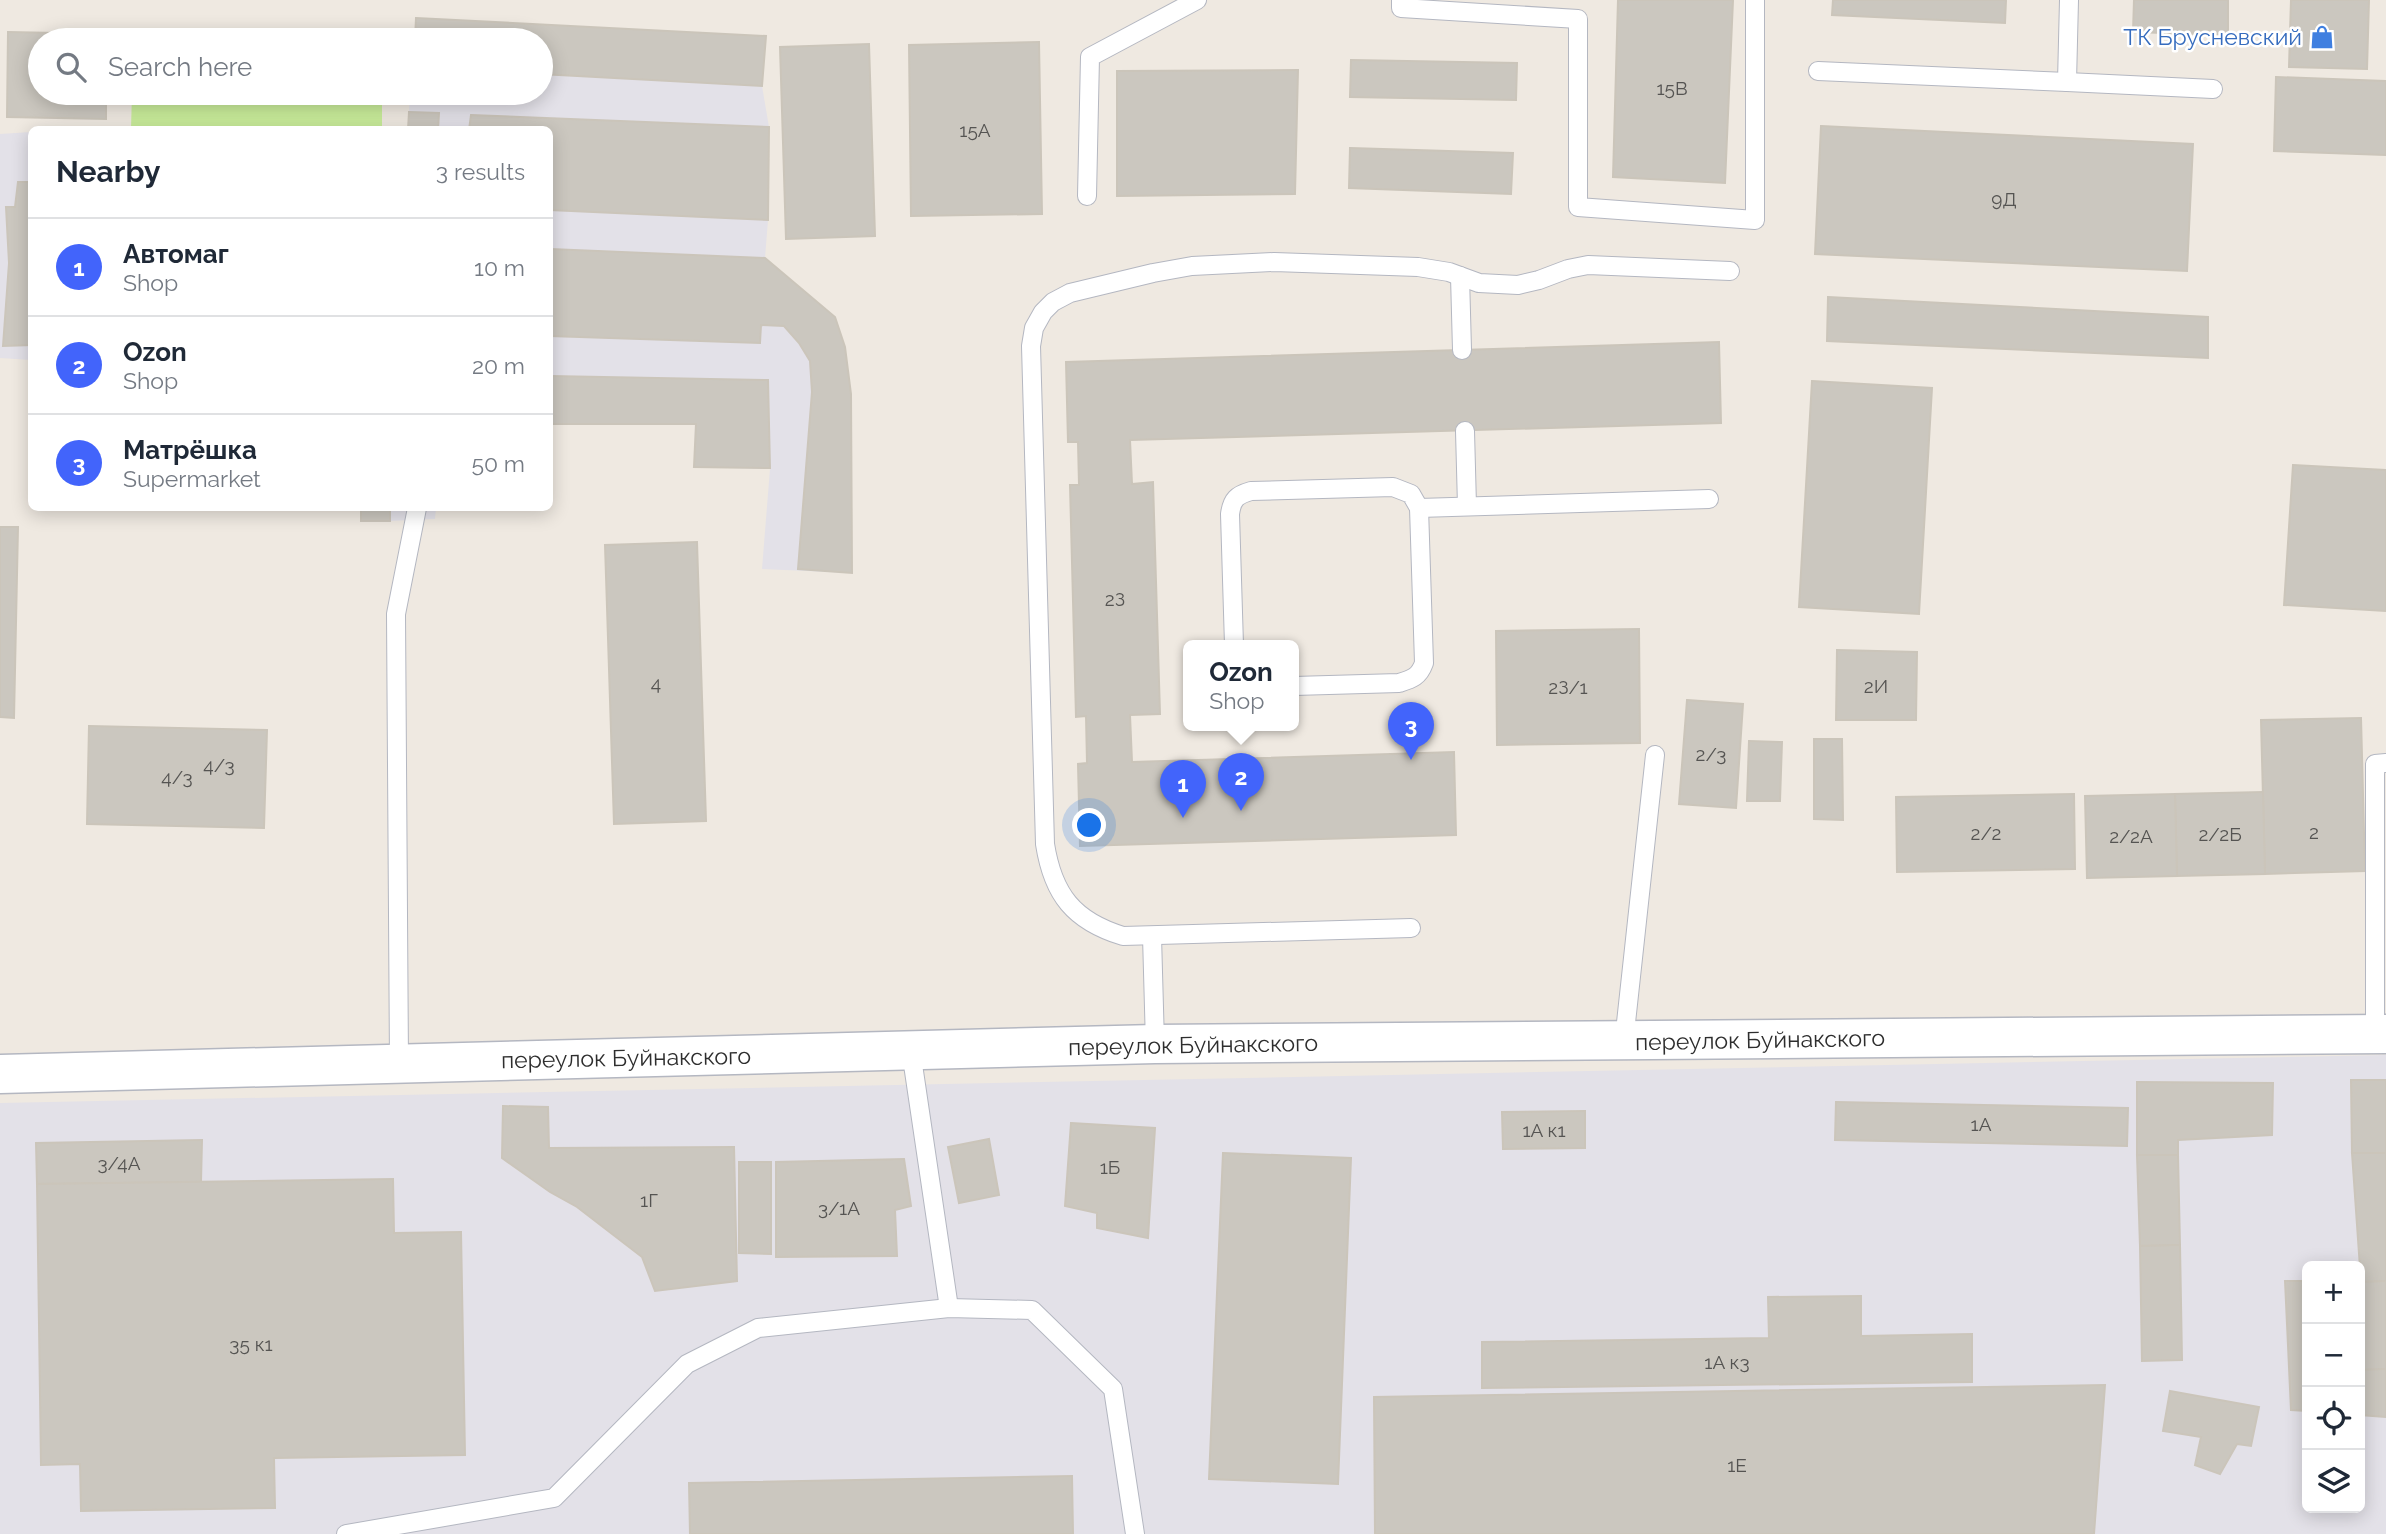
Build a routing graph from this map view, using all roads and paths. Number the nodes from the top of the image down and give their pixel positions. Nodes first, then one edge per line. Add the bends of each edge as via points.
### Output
1 (1197, 0) edge
2 (1401, 0) edge
3 (1755, 0) edge
4 (2069, 0) edge
5 (1818, 71) dead end
6 (2067, 82) junction
7 (2213, 89) dead end
8 (1087, 196) dead end
9 (1730, 271) dead end
10 (1460, 276) junction
11 (1462, 350) dead end
12 (1465, 431) dead end
13 (1709, 499) dead end
14 (1467, 506) junction
15 (1419, 508) junction
16 (416, 511) edge
17 (1234, 640) edge
18 (1299, 686) edge
19 (1655, 755) dead end
20 (2386, 763) edge
21 (1411, 928) dead end
22 (1152, 936) junction
23 (2381, 1034) edge
24 (1624, 1041) junction
25 (1155, 1044) junction
26 (911, 1051) junction
27 (399, 1064) junction
28 (0, 1074) edge
29 (949, 1308) junction
30 (346, 1534) edge
31 (1135, 1534) edge

1 - 8 lane via 1090,57
2 - 3 lane via 1401,8 1578,19 1578,207 1755,220
4 - 6 lane
5 - 6 lane
6 - 7 lane
9 - 10 lane via 1588,265 1518,285 1479,283
10 - 11 lane
10 - 22 lane via 1437,269 1274,262 1192,266 1070,293 1053,302 1034,328 1032,387 1049,868 1061,894 1082,917 1102,930 1124,936
12 - 14 lane
13 - 14 lane
14 - 15 lane
15 - 17 lane via 1411,494 1393,487 1238,495 1230,514
15 - 18 lane via 1421,672 1399,683
16 - 27 lane via 396,614
19 - 24 lane
20 - 23 lane via 2375,764
21 - 22 lane
22 - 25 lane
23 - 24 street, переулок Буйнакского
24 - 25 street, переулок Буйнакского
25 - 26 street, переулок Буйнакского
26 - 27 street, переулок Буйнакского
26 - 29 lane
27 - 28 street, переулок Буйнакского
29 - 30 lane via 758,1328 687,1364 554,1498
29 - 31 lane via 1032,1310 1113,1390

